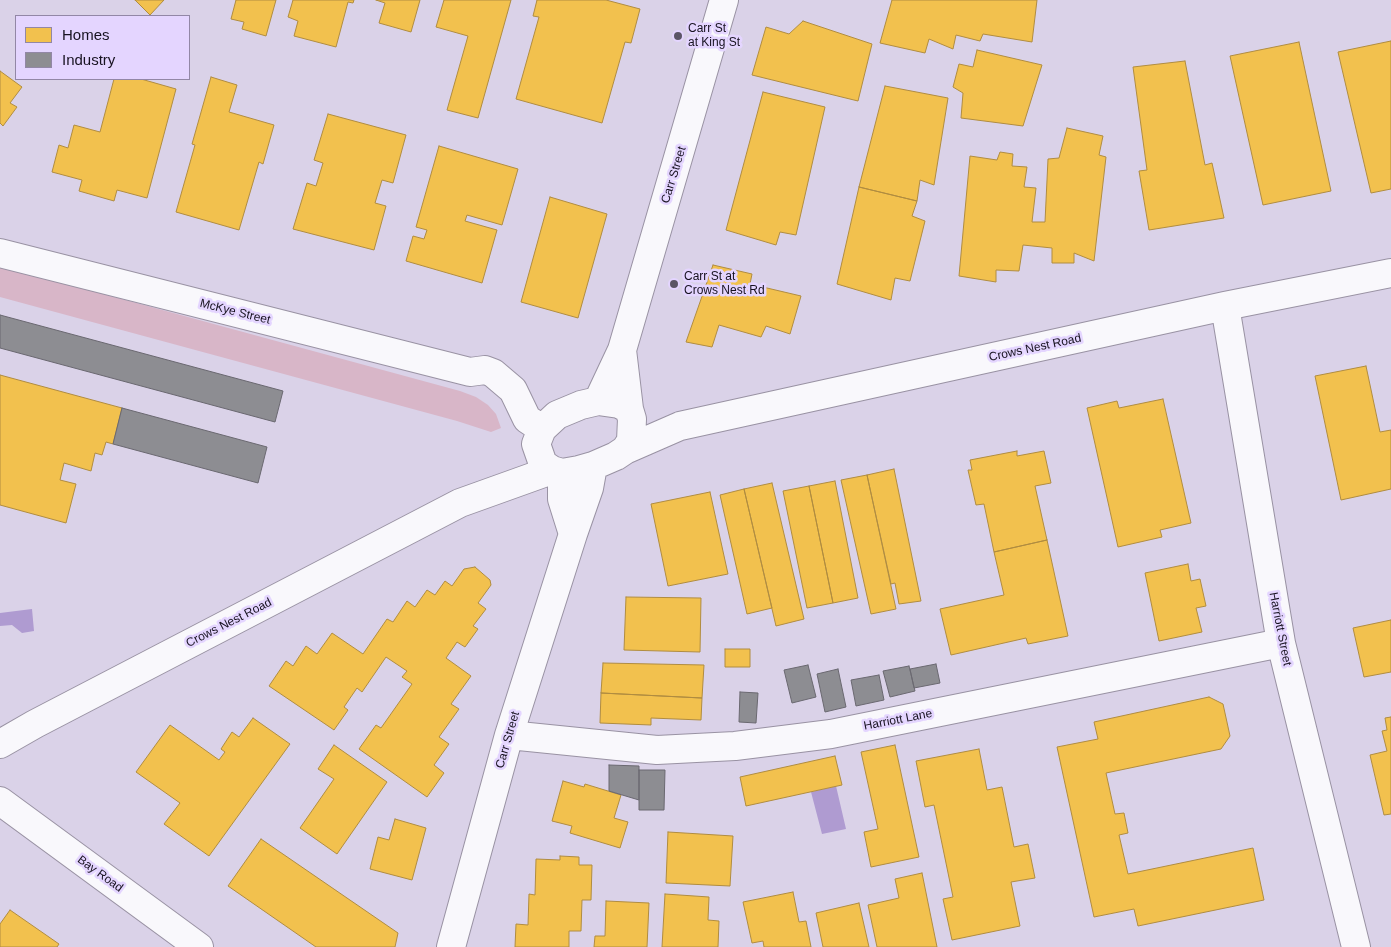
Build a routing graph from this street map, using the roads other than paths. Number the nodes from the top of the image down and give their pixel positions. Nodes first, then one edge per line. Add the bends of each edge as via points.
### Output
1 (724, 0) edge
2 (0, 253) edge
3 (1391, 274) edge
4 (1225, 306) junction
5 (622, 350) junction
6 (598, 402) junction
7 (630, 414) junction
8 (680, 426) junction
9 (625, 450) junction
10 (546, 454) junction
11 (592, 466) junction
12 (573, 534) junction
13 (1282, 643) junction
14 (509, 735) junction
15 (0, 744) edge
16 (0, 801) edge
17 (199, 947) edge
18 (451, 947) edge
19 (1356, 947) edge

1 - 5 street, Carr Street
2 - 10 street, McKye Street via 470,372 485,370 513,390
3 - 4 street, Crows Nest Road
4 - 8 street, Crows Nest Road
4 - 13 street, Harriott Street
5 - 6 street, Carr Street
5 - 7 street, Carr Street
6 - 7 street via 619,404
6 - 10 street via 557,415
7 - 8 street, Crows Nest Road
7 - 9 street via 631,441
8 - 9 street, Crows Nest Road
9 - 11 street
10 - 11 street
10 - 12 street
10 - 15 street, Crows Nest Road via 460,503
11 - 12 street, Carr Street via 589,488
12 - 14 street, Carr Street
13 - 14 street, Harriott Lane via 831,734 735,746 657,750
13 - 19 street, Harriott Street
14 - 18 street, Carr Street
16 - 17 street, Bay Road

